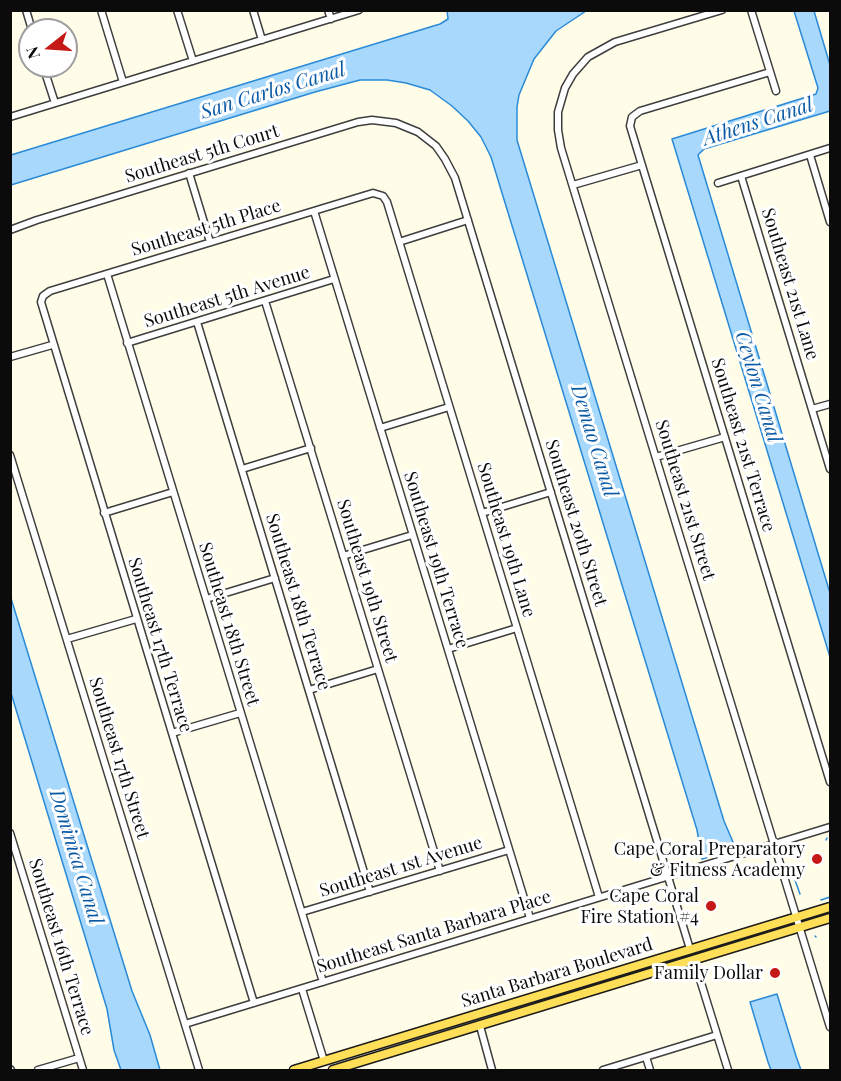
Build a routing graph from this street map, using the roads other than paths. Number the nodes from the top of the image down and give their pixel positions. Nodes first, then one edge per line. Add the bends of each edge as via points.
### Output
1 (101, 10) edge
2 (177, 10) edge
3 (253, 10) edge
4 (328, 10) edge
5 (359, 10) edge
6 (722, 10) edge
7 (751, 10) edge
8 (331, 19) junction
9 (262, 40) junction
10 (193, 61) junction
11 (770, 72) junction
12 (47, 78) edge
13 (123, 82) junction
14 (776, 91) dead end
15 (55, 104) junction
16 (10, 117) edge
17 (404, 125) joint
18 (831, 148) edge
19 (810, 154) junction
20 (642, 165) junction
21 (189, 173) junction
22 (741, 176) junction
23 (718, 183) dead end
24 (573, 185) junction
25 (379, 194) joint
26 (314, 211) junction
27 (468, 220) junction
28 (831, 222) edge
29 (10, 230) edge
30 (399, 242) junction
31 (210, 243) junction
32 (107, 274) junction
33 (334, 279) junction
34 (43, 296) joint
35 (266, 301) junction
36 (197, 322) junction
37 (127, 343) junction
38 (52, 345) junction
39 (10, 357) edge
40 (831, 404) edge
41 (449, 407) junction
42 (812, 409) junction
43 (380, 428) junction
44 (725, 437) junction
45 (311, 448) junction
46 (10, 454) edge
47 (656, 457) junction
48 (242, 469) junction
49 (831, 469) edge
50 (173, 492) junction
51 (551, 492) junction
52 (104, 513) junction
53 (482, 513) junction
54 (412, 535) junction
55 (344, 556) junction
56 (275, 578) junction
57 (206, 598) junction
58 (136, 619) junction
59 (517, 628) junction
60 (67, 639) junction
61 (448, 649) junction
62 (378, 669) junction
63 (309, 690) junction
64 (240, 713) junction
65 (172, 733) junction
66 (831, 782) edge
67 (831, 827) edge
68 (10, 833) edge
69 (774, 844) junction
70 (509, 850) junction
71 (440, 871) junction
72 (669, 876) junction
73 (370, 892) junction
74 (599, 897) junction
75 (831, 907) edge
76 (302, 912) junction
77 (797, 917) junction
78 (530, 918) junction
79 (831, 918) edge
80 (800, 928) junction
81 (690, 950) junction
82 (694, 960) junction
83 (323, 982) junction
84 (302, 989) junction
85 (559, 990) junction
86 (831, 1000) edge
87 (254, 1003) junction
88 (823, 1003) junction
89 (185, 1024) junction
90 (480, 1026) junction
91 (831, 1027) edge
92 (717, 1035) junction
93 (646, 1057) junction
94 (79, 1058) junction
95 (324, 1062) junction
96 (39, 1071) edge
97 (82, 1071) edge
98 (199, 1071) edge
99 (294, 1071) edge
100 (315, 1071) edge
101 (333, 1071) edge
102 (492, 1071) edge
103 (603, 1071) edge
104 (650, 1071) edge
105 (728, 1071) edge

1 - 13 street
2 - 10 street
3 - 9 street
4 - 8 street
5 - 8 street
6 - 24 street, Southeast 21st Street via 606,46 588,57 569,81 557,121
7 - 11 street
8 - 9 street
9 - 10 street
10 - 13 street
11 - 14 street
11 - 20 street, Southeast 21st Terrace via 640,111 632,117 630,126
12 - 15 street
13 - 15 street
15 - 16 street
17 - 21 street, Southeast 5th Court via 379,120 358,122
17 - 27 street, Southeast 20th Street via 431,141 446,159
18 - 19 street
19 - 22 street
19 - 28 street
20 - 24 street
20 - 44 street, Southeast 21st Terrace
21 - 29 street, Southeast 5th Court
21 - 31 street
22 - 23 street
22 - 42 street, Southeast 21st Lane
24 - 47 street, Southeast 21st Street
25 - 26 street, Southeast 5th Place
25 - 30 street, Southeast 19th Lane via 387,202
26 - 31 street, Southeast 5th Place
26 - 33 street, Southeast 19th Terrace
27 - 30 street
27 - 51 street, Southeast 20th Street
30 - 41 street, Southeast 19th Lane
31 - 32 street, Southeast 5th Place
32 - 34 street, Southeast 5th Place
32 - 37 street, Southeast 18th Street
33 - 35 street, Southeast 5th Avenue
33 - 43 street, Southeast 19th Terrace
34 - 38 street, Southeast 17th Terrace via 41,306
35 - 36 street, Southeast 5th Avenue
35 - 45 street, Southeast 19th Street
36 - 37 street, Southeast 5th Avenue
36 - 48 street, Southeast 18th Terrace
37 - 50 street, Southeast 18th Street
38 - 39 street
38 - 52 street, Southeast 17th Terrace
40 - 42 street
41 - 43 street
41 - 53 street, Southeast 19th Lane
42 - 49 street, Southeast 21st Lane
43 - 54 street, Southeast 19th Terrace
44 - 47 street
44 - 66 street, Southeast 21st Terrace
45 - 48 street
45 - 55 street, Southeast 19th Street
46 - 60 street, Southeast 17th Street
47 - 69 street, Southeast 21st Street
48 - 56 street, Southeast 18th Terrace
50 - 52 street
50 - 57 street, Southeast 18th Street
51 - 53 street
51 - 72 street, Southeast 20th Street
52 - 58 street, Southeast 17th Terrace
53 - 59 street, Southeast 19th Lane
54 - 55 street
54 - 61 street, Southeast 19th Terrace
55 - 62 street, Southeast 19th Street
56 - 57 street
56 - 63 street, Southeast 18th Terrace
57 - 64 street, Southeast 18th Street
58 - 60 street
58 - 65 street, Southeast 17th Terrace
59 - 61 street
59 - 74 street, Southeast 19th Lane
60 - 89 street, Southeast 17th Street
61 - 70 street, Southeast 19th Terrace
62 - 63 street
62 - 71 street, Southeast 19th Street
63 - 73 street, Southeast 18th Terrace
64 - 65 street
64 - 76 street, Southeast 18th Street
65 - 87 street, Southeast 17th Terrace
67 - 69 street, Southeast Santa Barbara Place
68 - 94 street, Southeast 16th Terrace
69 - 72 street, Southeast Santa Barbara Place
69 - 77 street, Southeast 21st Street
70 - 71 street, Southeast 1st Avenue
70 - 78 street, Southeast 19th Terrace
71 - 73 street, Southeast 1st Avenue
72 - 74 street, Southeast Santa Barbara Place
72 - 81 street, Southeast 20th Street
73 - 76 street, Southeast 1st Avenue
74 - 78 street, Southeast Santa Barbara Place
75 - 77 main road, Santa Barbara Boulevard
76 - 83 street, Southeast 18th Street
77 - 80 street, Southeast 21st Street
77 - 81 main road, Santa Barbara Boulevard
78 - 83 street, Southeast Santa Barbara Place
79 - 80 main road, Santa Barbara Boulevard
80 - 82 main road, Santa Barbara Boulevard
80 - 88 street, Southeast 21st Street
81 - 85 main road, Santa Barbara Boulevard
82 - 90 main road, Santa Barbara Boulevard
82 - 92 street
83 - 84 street, Southeast Santa Barbara Place
84 - 87 street, Southeast Santa Barbara Place
84 - 95 street
85 - 90 main road via 488,1017
85 - 95 main road, Santa Barbara Boulevard
86 - 88 street
87 - 89 street, Southeast Santa Barbara Place
88 - 91 street, Southeast 21st Street
89 - 98 street, Southeast 17th Street
90 - 101 main road, Santa Barbara Boulevard
90 - 102 street
92 - 93 street
92 - 105 street
93 - 103 street
93 - 104 street
94 - 96 street
94 - 97 street, Southeast 16th Terrace
95 - 99 main road, Santa Barbara Boulevard
95 - 100 main road

